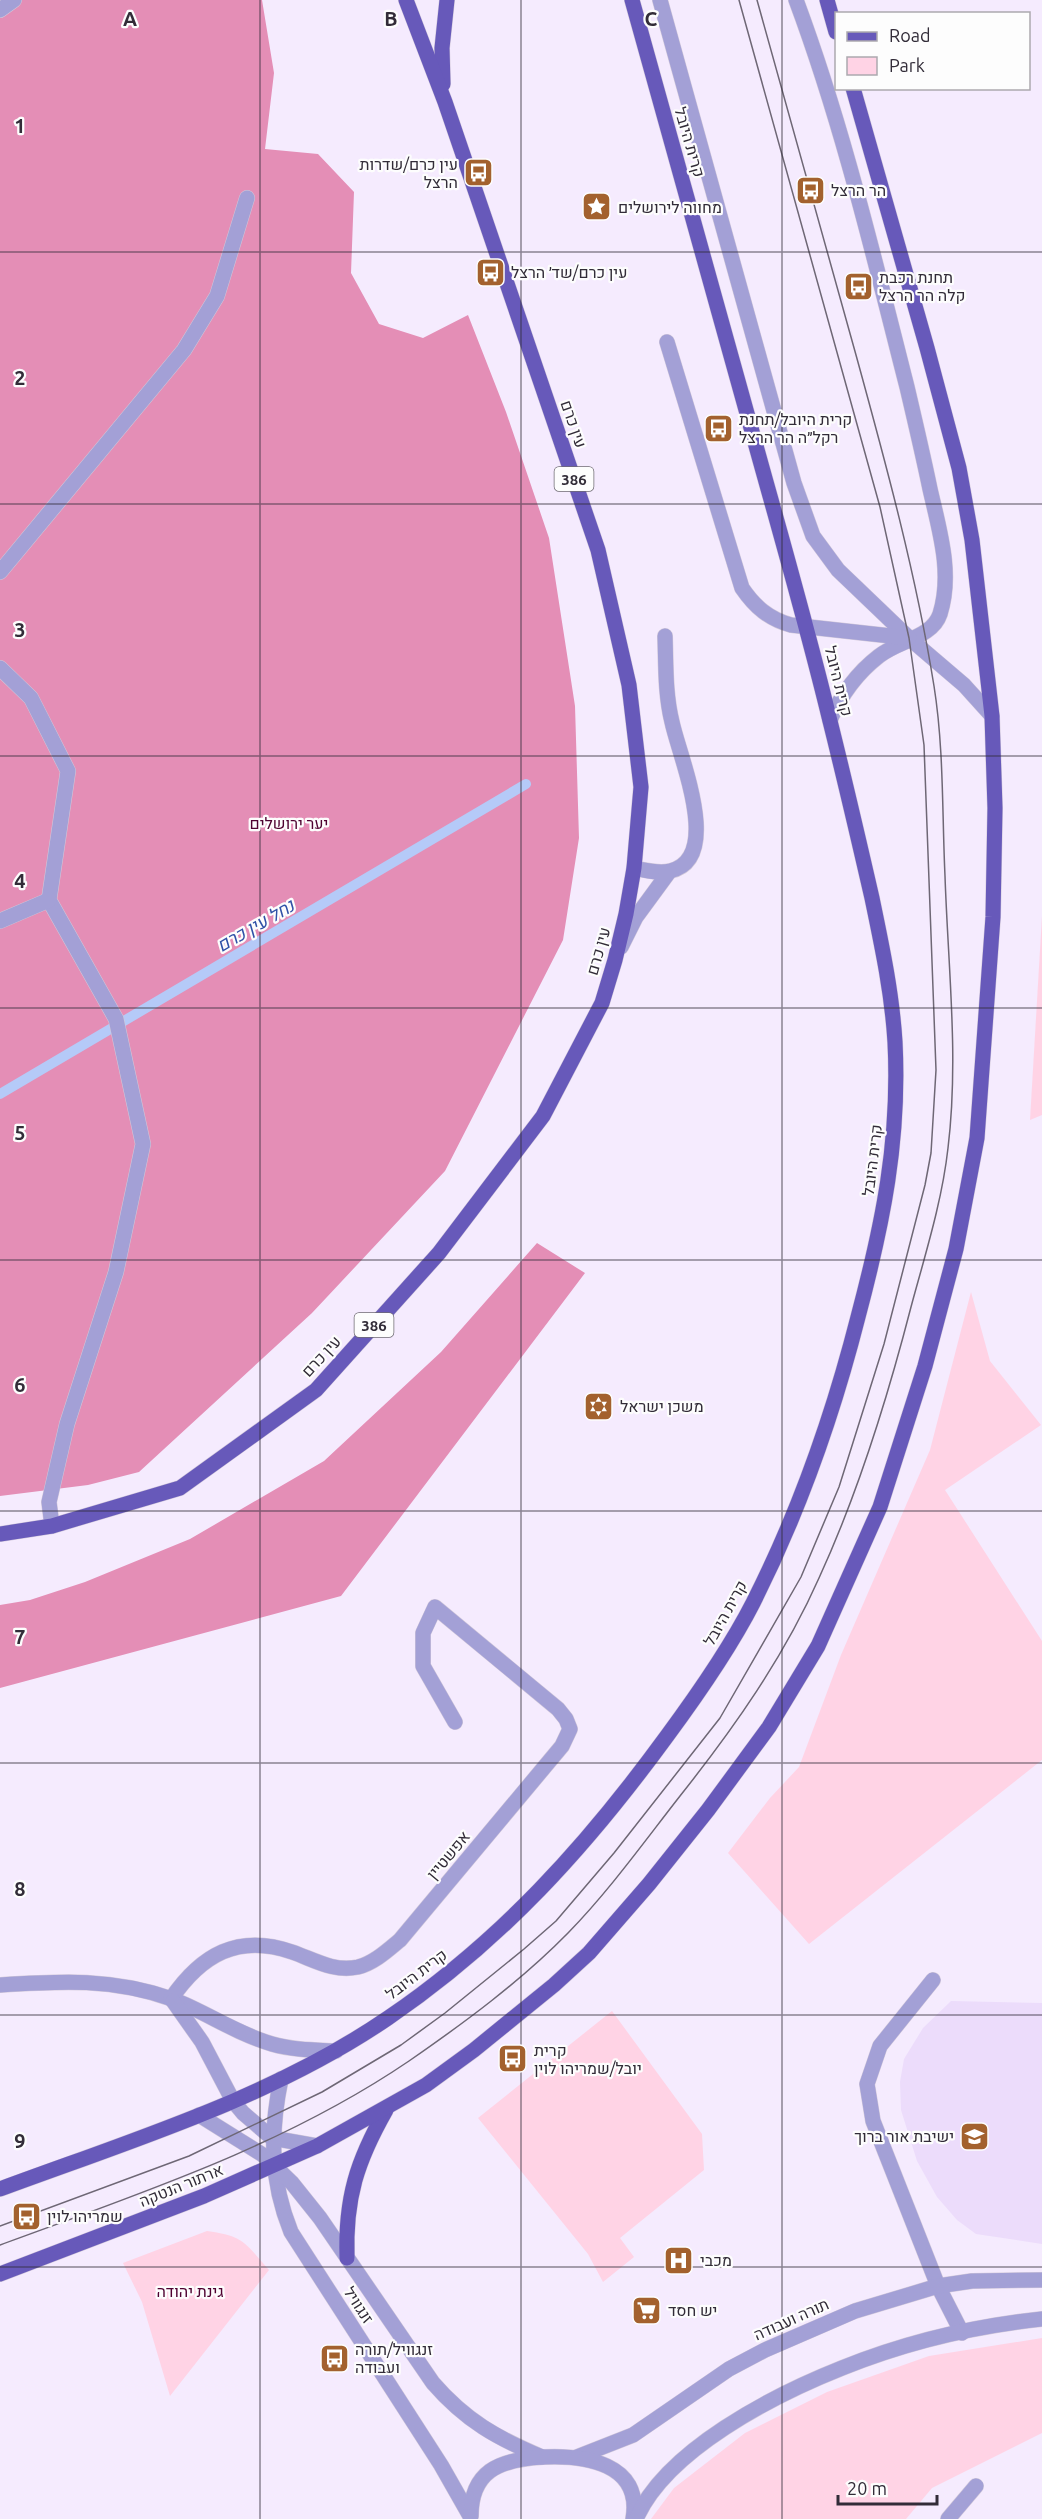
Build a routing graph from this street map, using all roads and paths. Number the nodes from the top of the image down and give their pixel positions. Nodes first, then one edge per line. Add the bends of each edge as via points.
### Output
1 (14, 0) edge
2 (406, 0) edge
3 (447, 0) edge
4 (632, 0) edge
5 (660, 0) edge
6 (796, 0) edge
7 (827, 0) edge
8 (0, 10) edge
9 (835, 26) edge
10 (854, 90) edge
11 (445, 102) junction
12 (247, 198) dead end
13 (667, 342) dead end
14 (0, 572) edge
15 (806, 627) junction
16 (665, 636) dead end
17 (909, 638) junction
18 (0, 668) edge
19 (992, 716) junction
20 (830, 720) junction
21 (634, 868) junction
22 (669, 872) junction
23 (49, 900) junction
24 (0, 921) edge
25 (615, 960) junction
26 (52, 1526) junction
27 (0, 1534) edge
28 (455, 1722) dead end
29 (933, 1980) dead end
30 (0, 1985) edge
31 (171, 1999) junction
32 (336, 2051) junction
33 (281, 2079) junction
34 (233, 2101) junction
35 (387, 2109) junction
36 (199, 2115) junction
37 (273, 2138) junction
38 (317, 2146) junction
39 (275, 2166) junction
40 (0, 2188) edge
41 (347, 2258) junction
42 (0, 2274) edge
43 (1042, 2280) edge
44 (938, 2286) junction
45 (1042, 2319) edge
46 (962, 2333) junction
47 (542, 2457) junction
48 (577, 2457) junction
49 (976, 2486) dead end
50 (471, 2518) edge
51 (635, 2519) edge
52 (948, 2519) edge

1 - 8 street
2 - 11 main road, עין כרם / 386
3 - 11 main road, עין כרם / 386 via 442,48
4 - 15 main road, קרית היובל
5 - 17 street via 806,520 838,570
6 - 17 street via 812,41 873,251 942,544 945,583 939,615 929,630
7 - 9 main road
10 - 19 main road via 958,468 972,540
11 - 21 main road, עין כרם / 386 via 598,550 629,685 641,787
12 - 14 street via 217,296 184,350
13 - 15 street via 742,588 752,602 775,620
15 - 17 street
15 - 20 main road, קרית היובל
16 - 22 street via 671,721 697,829 691,857
17 - 19 street via 964,685
17 - 20 street via 867,666
18 - 23 street via 31,698 68,771
19 - 35 main road via 993,917 977,1138 956,1249 925,1366 880,1507 855,1568 818,1646 769,1727 708,1810 589,1953 474,2050
20 - 32 main road, קרית היובל via 890,989 897,1100 881,1229 828,1426 750,1609 705,1684 647,1764 544,1887 504,1927 419,1996
21 - 22 street
21 - 25 main road, עין כרם / 386
22 - 25 street via 636,917
23 - 24 street
23 - 26 street via 116,1020 142,1144 116,1272 67,1424 49,1502
25 - 26 main road, עין כרם / 386 via 602,1003 543,1116 439,1252 316,1390 180,1488
26 - 27 main road, עין כרם / 386
28 - 31 street, אפשטיין via 423,1666 423,1633 435,1607 566,1719 570,1729 562,1746 400,1940 359,1967 332,1968 290,1951 262,1945 234,1947 205,1960 185,1977
29 - 44 street via 880,2046 867,2084 873,2121
30 - 31 street via 67,1980 117,1984
31 - 32 street via 273,2044
31 - 34 street via 202,2042
32 - 33 main road, קרית היובל
33 - 34 main road, קרית היובל
33 - 37 street, זנגוויל
34 - 36 main road
34 - 37 street
35 - 38 main road
35 - 41 main road via 371,2137 352,2189 346,2225
36 - 39 street, זנגוויל
36 - 40 main road
37 - 38 street
37 - 39 street, זנגוויל
38 - 39 main road
39 - 41 street, זנגוויל via 305,2198
39 - 42 main road, ארתור הנטקה
39 - 50 street, זנגוויל via 291,2232
41 - 47 street, זנגוויל via 452,2405 495,2436
43 - 44 street, תורה ועבודה via 972,2281
44 - 46 street
44 - 48 street, תורה ועבודה via 855,2311 765,2350 729,2369 633,2434
45 - 46 street
46 - 51 street via 842,2368 751,2413 688,2453 651,2491
47 - 48 street
47 - 50 street via 506,2463 490,2471 478,2483 471,2499
48 - 51 street via 609,2465 622,2477 632,2493
49 - 52 street

